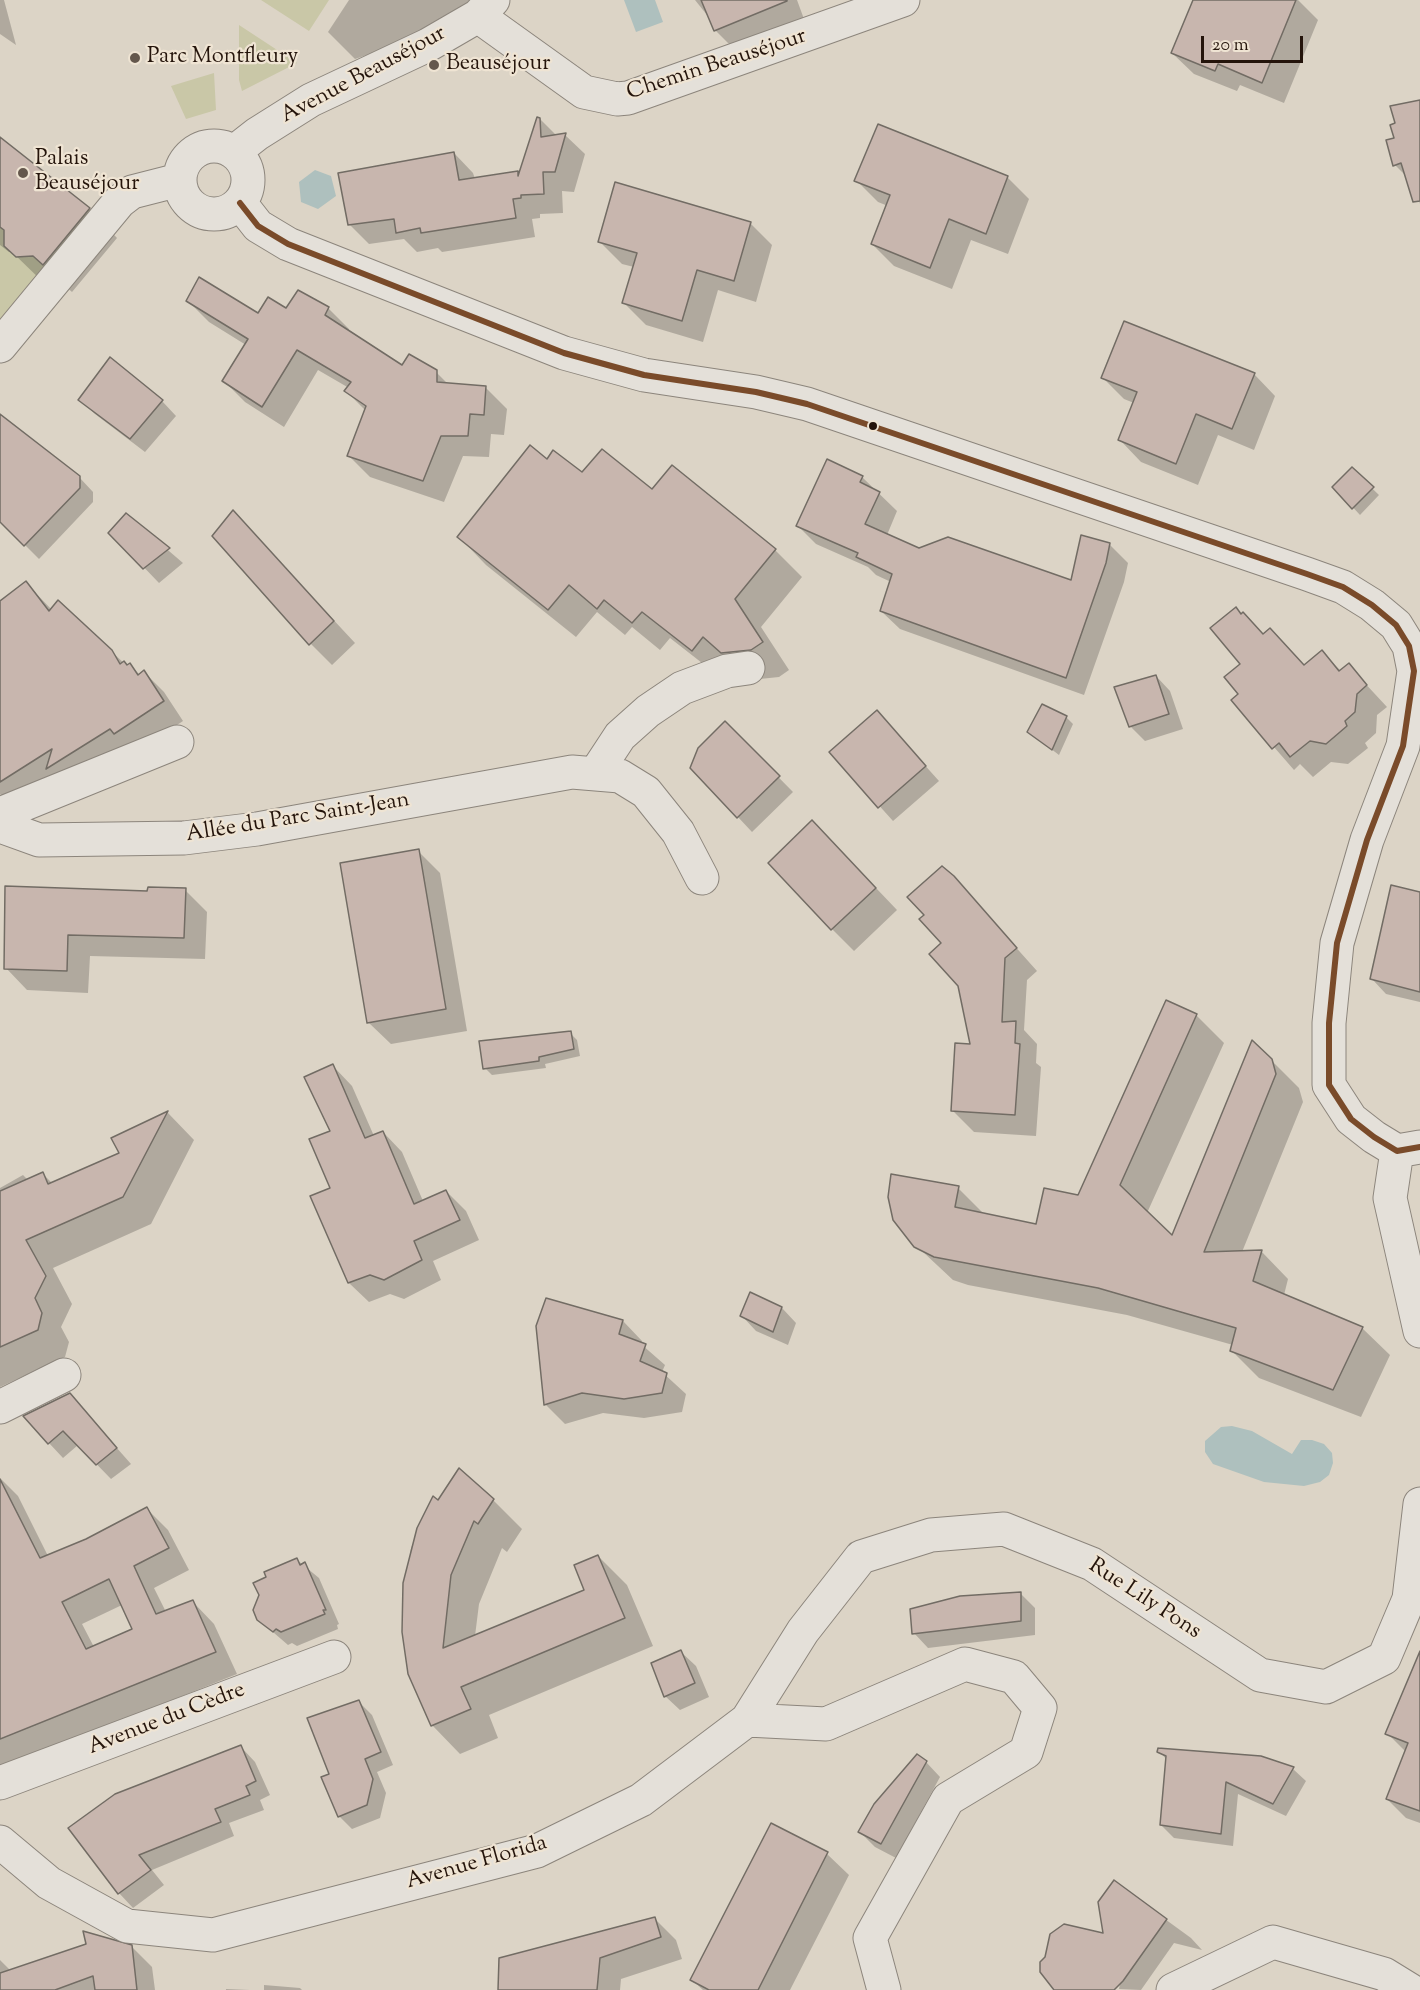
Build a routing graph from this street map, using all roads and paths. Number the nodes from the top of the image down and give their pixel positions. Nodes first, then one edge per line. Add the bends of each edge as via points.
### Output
1 (903, 0) edge
2 (485, 8) edge
3 (234, 152) junction
4 (179, 180) junction
5 (240, 203) junction
6 (0, 346) edge
7 (748, 668) dead end
8 (177, 742) dead end
9 (595, 774) junction
10 (0, 814) edge
11 (0, 826) edge
12 (702, 878) dead end
13 (1408, 1149) edge
14 (1420, 1332) edge
15 (64, 1375) dead end
16 (0, 1407) edge
17 (1420, 1504) edge
18 (334, 1657) dead end
19 (747, 1720) junction
20 (0, 1783) edge
21 (0, 1842) edge
22 (884, 1990) edge
23 (1173, 1990) edge
24 (1410, 1990) edge

1 - 2 street, Chemin Beauséjour via 617,99 584,92
2 - 3 street, Avenue Beauséjour via 428,45 311,100
3 - 4 street via 214,145 194,152 181,169
3 - 5 street via 247,171 246,194
4 - 5 street via 187,202 207,214 219,214
4 - 6 street via 132,192 119,202
5 - 13 street via 258,226 288,244 564,353 644,375 756,392 807,405 1307,574 1342,587 1380,612 1396,626 1409,646 1414,671 1404,746 1367,840 1337,944 1329,1023 1329,1085 1351,1119
7 - 9 street via 727,671 682,688 648,711 620,736
8 - 10 street
9 - 11 street, Allée du Parc Saint-Jean via 572,772 257,829 184,838 39,840
9 - 12 street, Allée du Parc Saint-Jean via 620,776 646,792 678,832
13 - 14 street via 1390,1198
15 - 16 street
17 - 19 street, Rue Lily Pons via 1409,1599 1384,1658 1326,1687 1260,1675 1092,1564 1004,1529 931,1535 861,1557 802,1631
18 - 20 street, Avenue du Cèdre
19 - 21 street, Avenue Florida via 641,1800 537,1851 213,1935 127,1926 49,1883
19 - 22 street via 826,1724 965,1664 1014,1677 1040,1708 1026,1752 948,1799 870,1938
23 - 24 street via 1273,1942 1384,1974

